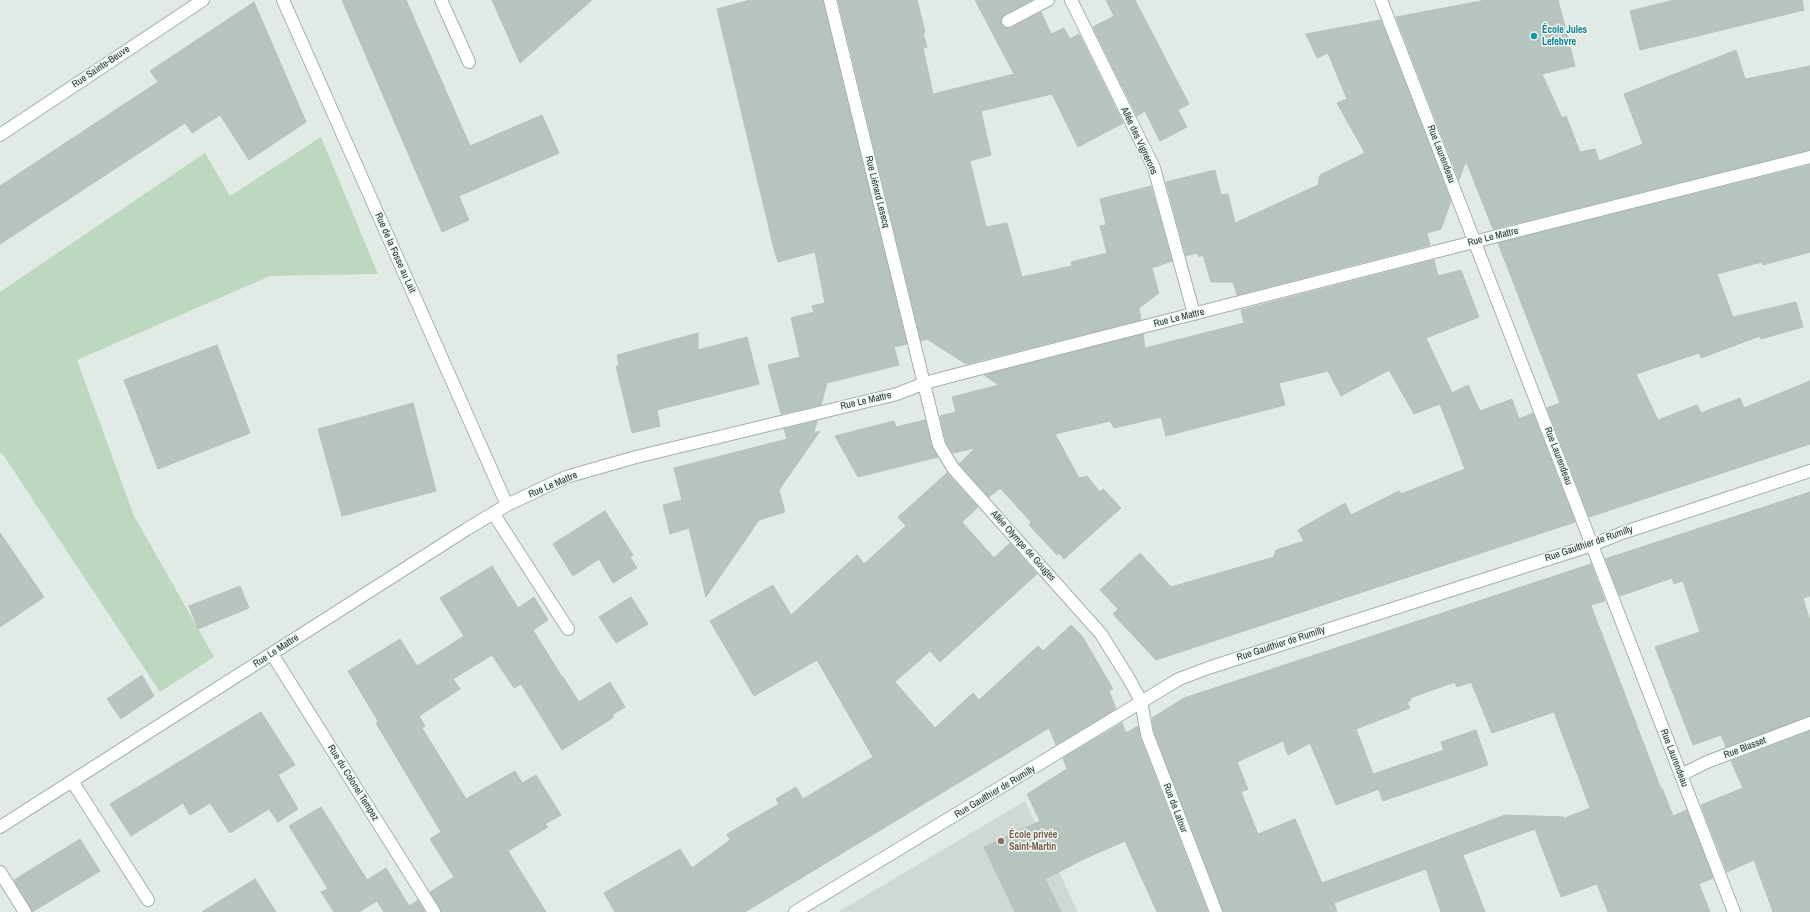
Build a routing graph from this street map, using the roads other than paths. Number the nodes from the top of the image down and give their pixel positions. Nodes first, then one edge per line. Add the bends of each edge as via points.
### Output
1 (203, 0) edge
2 (283, 0) edge
3 (441, 0) edge
4 (830, 0) edge
5 (1048, 0) edge
6 (1071, 0) edge
7 (1381, 0) edge
8 (1008, 22) dead end
9 (469, 62) dead end
10 (0, 135) edge
11 (1810, 157) edge
12 (1475, 242) junction
13 (1194, 314) junction
14 (925, 383) junction
15 (1810, 471) edge
16 (507, 505) junction
17 (494, 513) junction
18 (1592, 545) junction
19 (568, 629) dead end
20 (272, 654) junction
21 (1141, 701) junction
22 (1810, 723) edge
23 (1681, 775) junction
24 (72, 781) junction
25 (0, 827) edge
26 (0, 872) edge
27 (148, 900) dead end
28 (25, 912) edge
29 (434, 912) edge
30 (795, 912) edge
31 (1216, 912) edge
32 (1734, 912) edge

1 - 10 street, Rue Sainte-Beuve
2 - 16 street, Rue de la Fosse au Lait
3 - 9 street
4 - 14 street, Rue Liénard Lesecq
5 - 8 street
6 - 13 street, Allée des Vignerons via 1154,168
7 - 12 street, Rue Laurendeau
11 - 12 street, Rue Le Mattre
12 - 13 street, Rue Le Mattre
12 - 18 street, Rue Laurendeau
13 - 14 street, Rue Le Mattre
14 - 16 street, Rue Le Mattre via 897,394 651,453 566,477
14 - 21 street, Allée Olympe de Gouges via 939,445 953,468 1101,634
15 - 18 street, Rue Gaulthier de Rumilly
16 - 17 street, Rue Le Mattre
17 - 19 street
17 - 20 street, Rue Le Mattre
18 - 21 street, Rue Gaulthier de Rumilly via 1211,667 1179,679
18 - 23 street, Rue Laurendeau
20 - 24 street, Rue Le Mattre
20 - 29 street, Rue du Colonel Tempez
21 - 30 street, Rue Gaulthier de Rumilly via 1106,725
21 - 31 street, Rue de Latour via 1147,734
22 - 23 street, Rue Blasset via 1707,762
23 - 32 street, Rue Laurendeau
24 - 25 street, Rue Le Mattre
24 - 27 street
26 - 28 street

